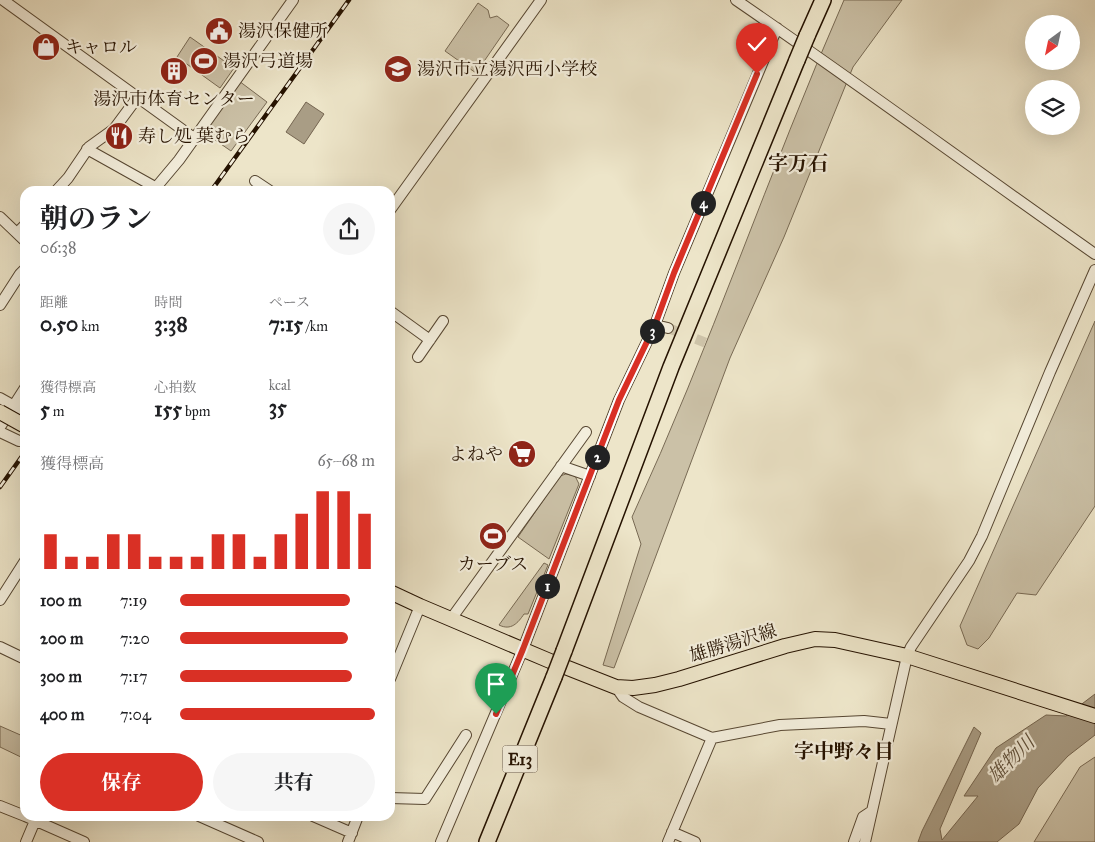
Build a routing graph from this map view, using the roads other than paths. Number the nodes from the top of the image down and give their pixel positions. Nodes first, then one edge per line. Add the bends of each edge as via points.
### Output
1 (3, 0) edge
2 (294, 0) edge
3 (541, 0) edge
4 (736, 0) edge
5 (823, 0) edge
6 (777, 28) junction
7 (137, 98) junction
8 (194, 138) junction
9 (87, 149) junction
10 (255, 180) dead end
11 (61, 186) edge
12 (149, 186) edge
13 (157, 186) edge
14 (263, 186) edge
15 (395, 203) edge
16 (0, 216) edge
17 (20, 230) edge
18 (17, 233) junction
19 (20, 236) edge
20 (1095, 254) edge
21 (1095, 270) edge
22 (20, 274) edge
23 (2, 299) edge
24 (395, 315) edge
25 (443, 321) dead end
26 (655, 325) junction
27 (668, 328) tunnel mouth
28 (430, 340) junction
29 (418, 357) dead end
30 (20, 396) edge
31 (0, 398) edge
32 (13, 406) junction
33 (20, 410) edge
34 (0, 412) edge
35 (20, 423) edge
36 (0, 427) edge
37 (0, 432) edge
38 (586, 432) dead end
39 (19, 441) dead end
40 (561, 466) junction
41 (590, 476) junction
42 (20, 570) edge
43 (395, 594) edge
44 (0, 600) edge
45 (420, 606) junction
46 (451, 620) junction
47 (0, 648) edge
48 (523, 649) junction
49 (906, 656) junction
50 (20, 657) edge
51 (395, 668) edge
52 (616, 687) junction
53 (1095, 716) edge
54 (891, 724) junction
55 (466, 735) dead end
56 (712, 738) junction
57 (395, 798) edge
58 (0, 806) edge
59 (872, 811) junction
60 (20, 814) edge
61 (35, 821) edge
62 (42, 821) edge
63 (211, 821) edge
64 (323, 821) edge
65 (356, 821) edge
66 (350, 837) edge
67 (670, 837) edge
68 (26, 842) edge
69 (84, 842) edge
70 (258, 842) edge
71 (441, 842) edge
72 (487, 842) edge
73 (695, 842) edge
74 (854, 842) edge
75 (865, 842) edge

1 - 7 street
2 - 8 street
3 - 15 street
4 - 6 street
5 - 72 highway, E13, bridge via 672,367 554,677
6 - 20 street
6 - 26 street via 681,255
7 - 8 street
7 - 9 street via 114,129
8 - 13 street
9 - 11 street
9 - 12 street
10 - 14 street
16 - 18 street
17 - 18 street
18 - 19 street
21 - 49 street via 982,536
22 - 23 street
24 - 28 street
25 - 28 street
26 - 27 street
26 - 41 street via 619,400
28 - 29 street
30 - 32 street
31 - 32 street
32 - 33 street
32 - 36 street
34 - 35 main road, bridge
37 - 39 street
38 - 40 street
40 - 41 street
40 - 46 street
41 - 48 street
42 - 44 street
43 - 45 main road, 雄勝湯沢線
45 - 46 main road, 雄勝湯沢線
45 - 51 street
46 - 48 main road, 雄勝湯沢線
47 - 50 street
48 - 52 main road, 雄勝湯沢線
48 - 71 street
49 - 52 main road, 雄勝湯沢線 via 836,640 815,639 655,685
49 - 53 main road, 雄勝湯沢線
49 - 54 street
52 - 56 street via 623,697 639,707
54 - 56 street via 864,721 780,726
54 - 59 street
55 - 57 street via 425,799
56 - 67 street
58 - 60 street
59 - 74 street via 862,816
59 - 75 street
61 - 68 street
62 - 69 street
63 - 70 street
64 - 66 street
65 - 66 street
67 - 73 street

